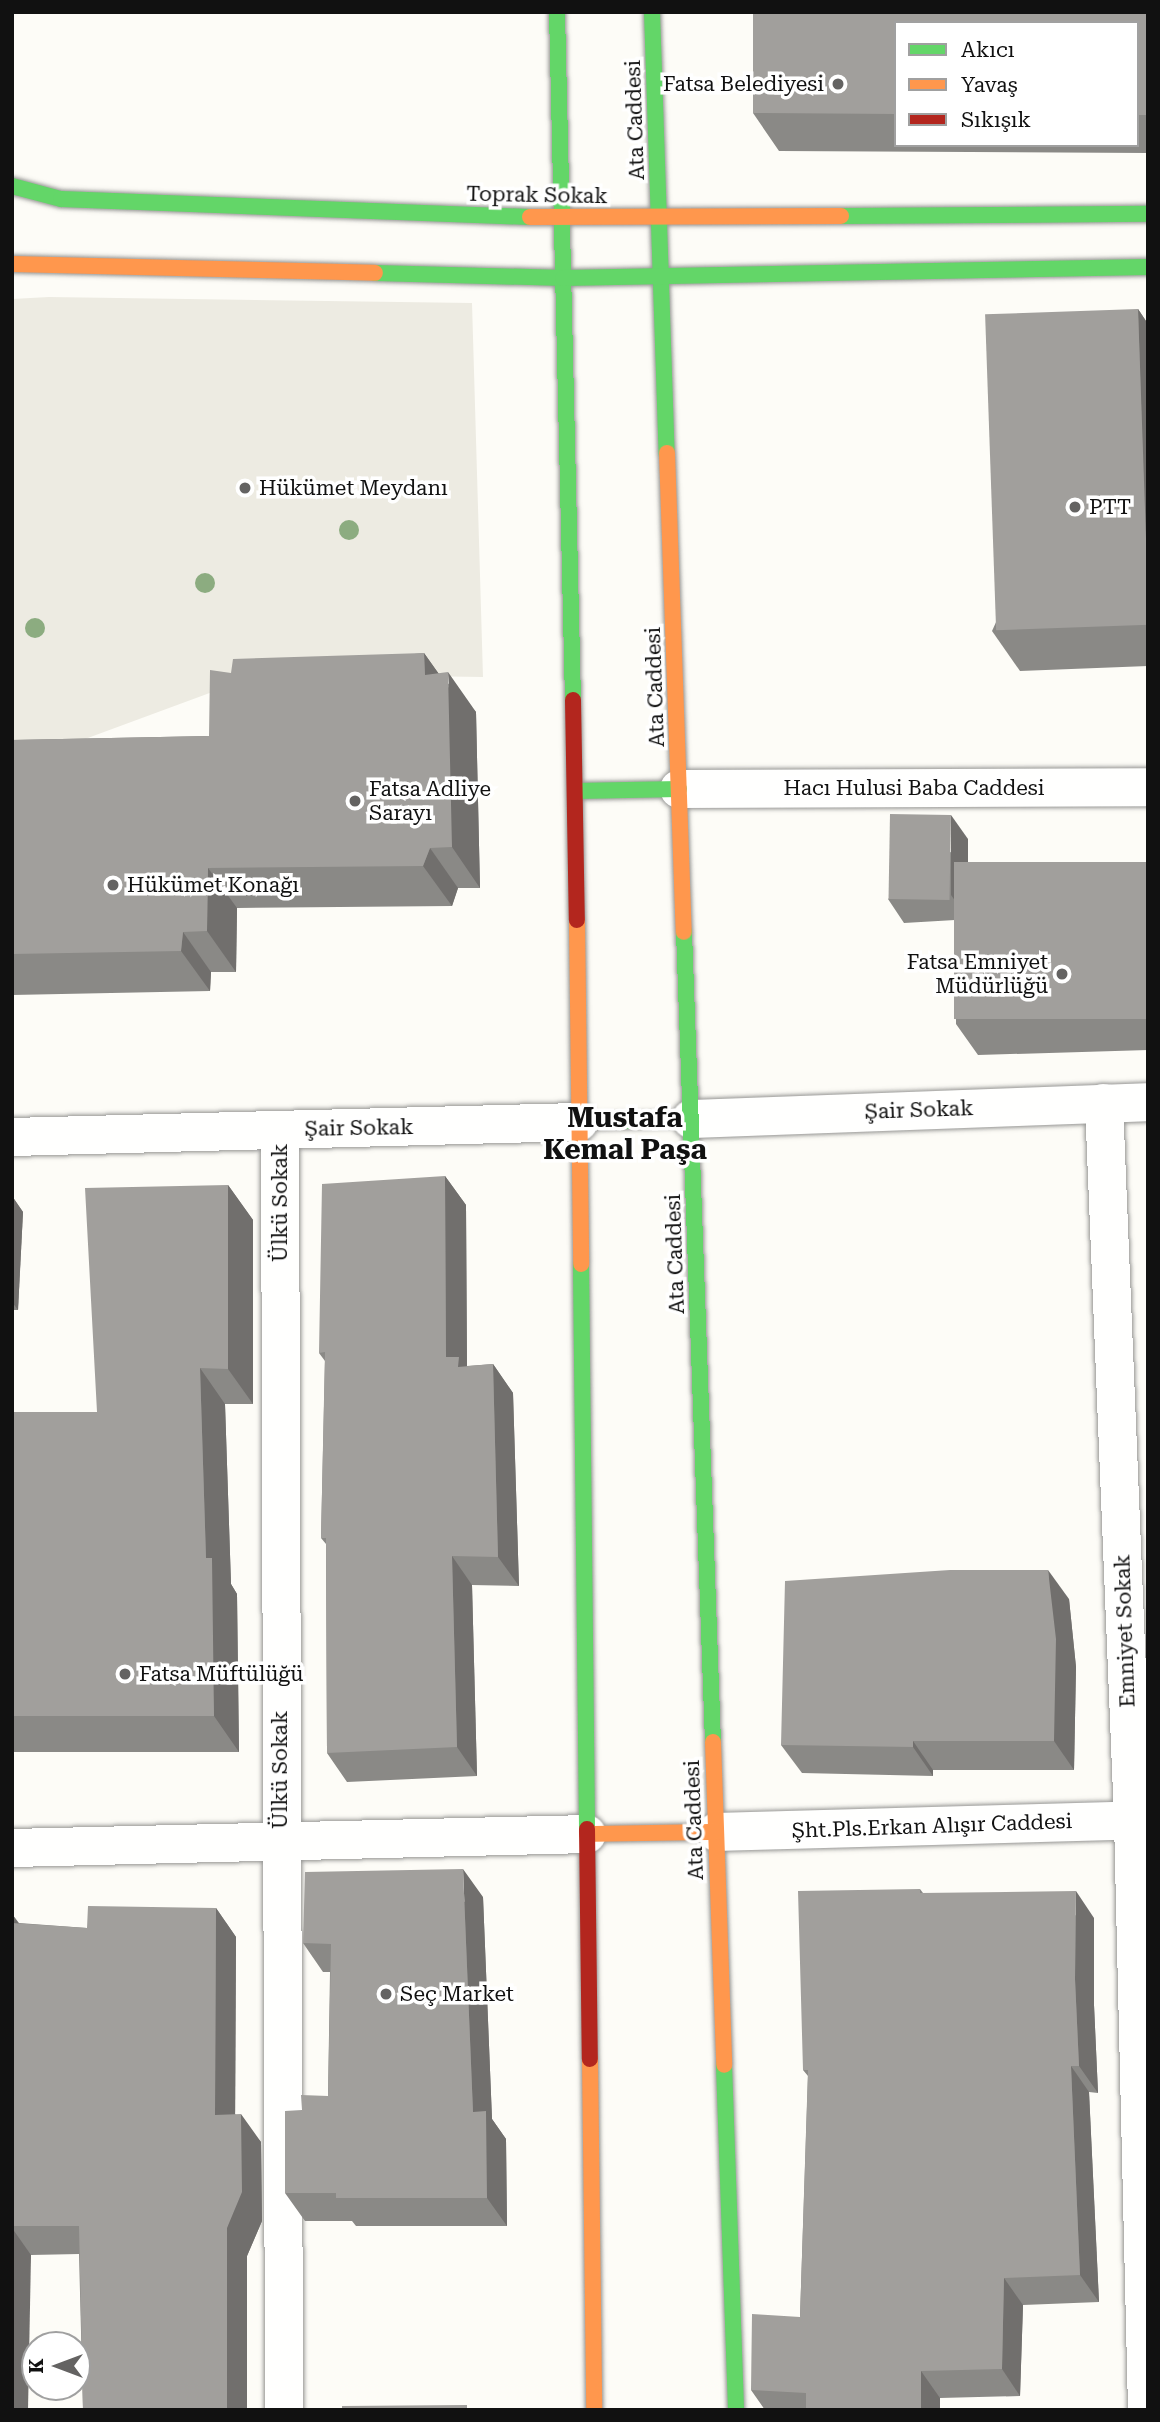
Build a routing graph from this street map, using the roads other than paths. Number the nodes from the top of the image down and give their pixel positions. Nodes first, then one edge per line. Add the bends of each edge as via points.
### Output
1 (557, 12) edge
2 (652, 12) edge
3 (12, 186) edge
4 (1148, 214) edge
5 (561, 218) junction
6 (660, 218) junction
7 (12, 264) edge
8 (1148, 267) edge
9 (563, 278) junction
10 (663, 278) junction
11 (1148, 787) edge
12 (679, 789) junction
13 (575, 791) junction
14 (1148, 1102) edge
15 (1104, 1103) junction
16 (691, 1119) junction
17 (579, 1122) junction
18 (280, 1130) junction
19 (12, 1137) edge
20 (1140, 1820) edge
21 (716, 1832) junction
22 (587, 1834) junction
23 (280, 1842) junction
24 (12, 1848) edge
25 (284, 2410) edge
26 (594, 2410) edge
27 (736, 2410) edge
28 (1147, 2410) edge

1 - 5 main road
2 - 6 main road, Ata Caddesi
3 - 5 main road, Toprak Sokak via 61,200
4 - 6 main road, Toprak Sokak
5 - 6 main road, Toprak Sokak
5 - 9 main road
6 - 10 main road, Ata Caddesi
7 - 9 main road
8 - 10 main road
9 - 10 main road
9 - 13 main road
10 - 12 main road, Ata Caddesi
11 - 12 street, Hacı Hulusi Baba Caddesi
12 - 13 main road
12 - 16 main road, Ata Caddesi
13 - 17 main road
14 - 15 street, Şair Sokak
15 - 16 street, Şair Sokak
15 - 20 street, Emniyet Sokak
16 - 17 main road
16 - 21 main road, Ata Caddesi
17 - 18 street, Şair Sokak
17 - 22 main road
18 - 19 street, Şair Sokak
18 - 23 street, Ülkü Sokak
20 - 21 street, Şht.Pls.Erkan Alışır Caddesi
20 - 28 street, Emniyet Sokak
21 - 22 main road
21 - 27 main road, Ata Caddesi
22 - 23 street
22 - 26 main road
23 - 24 street
23 - 25 street, Ülkü Sokak

